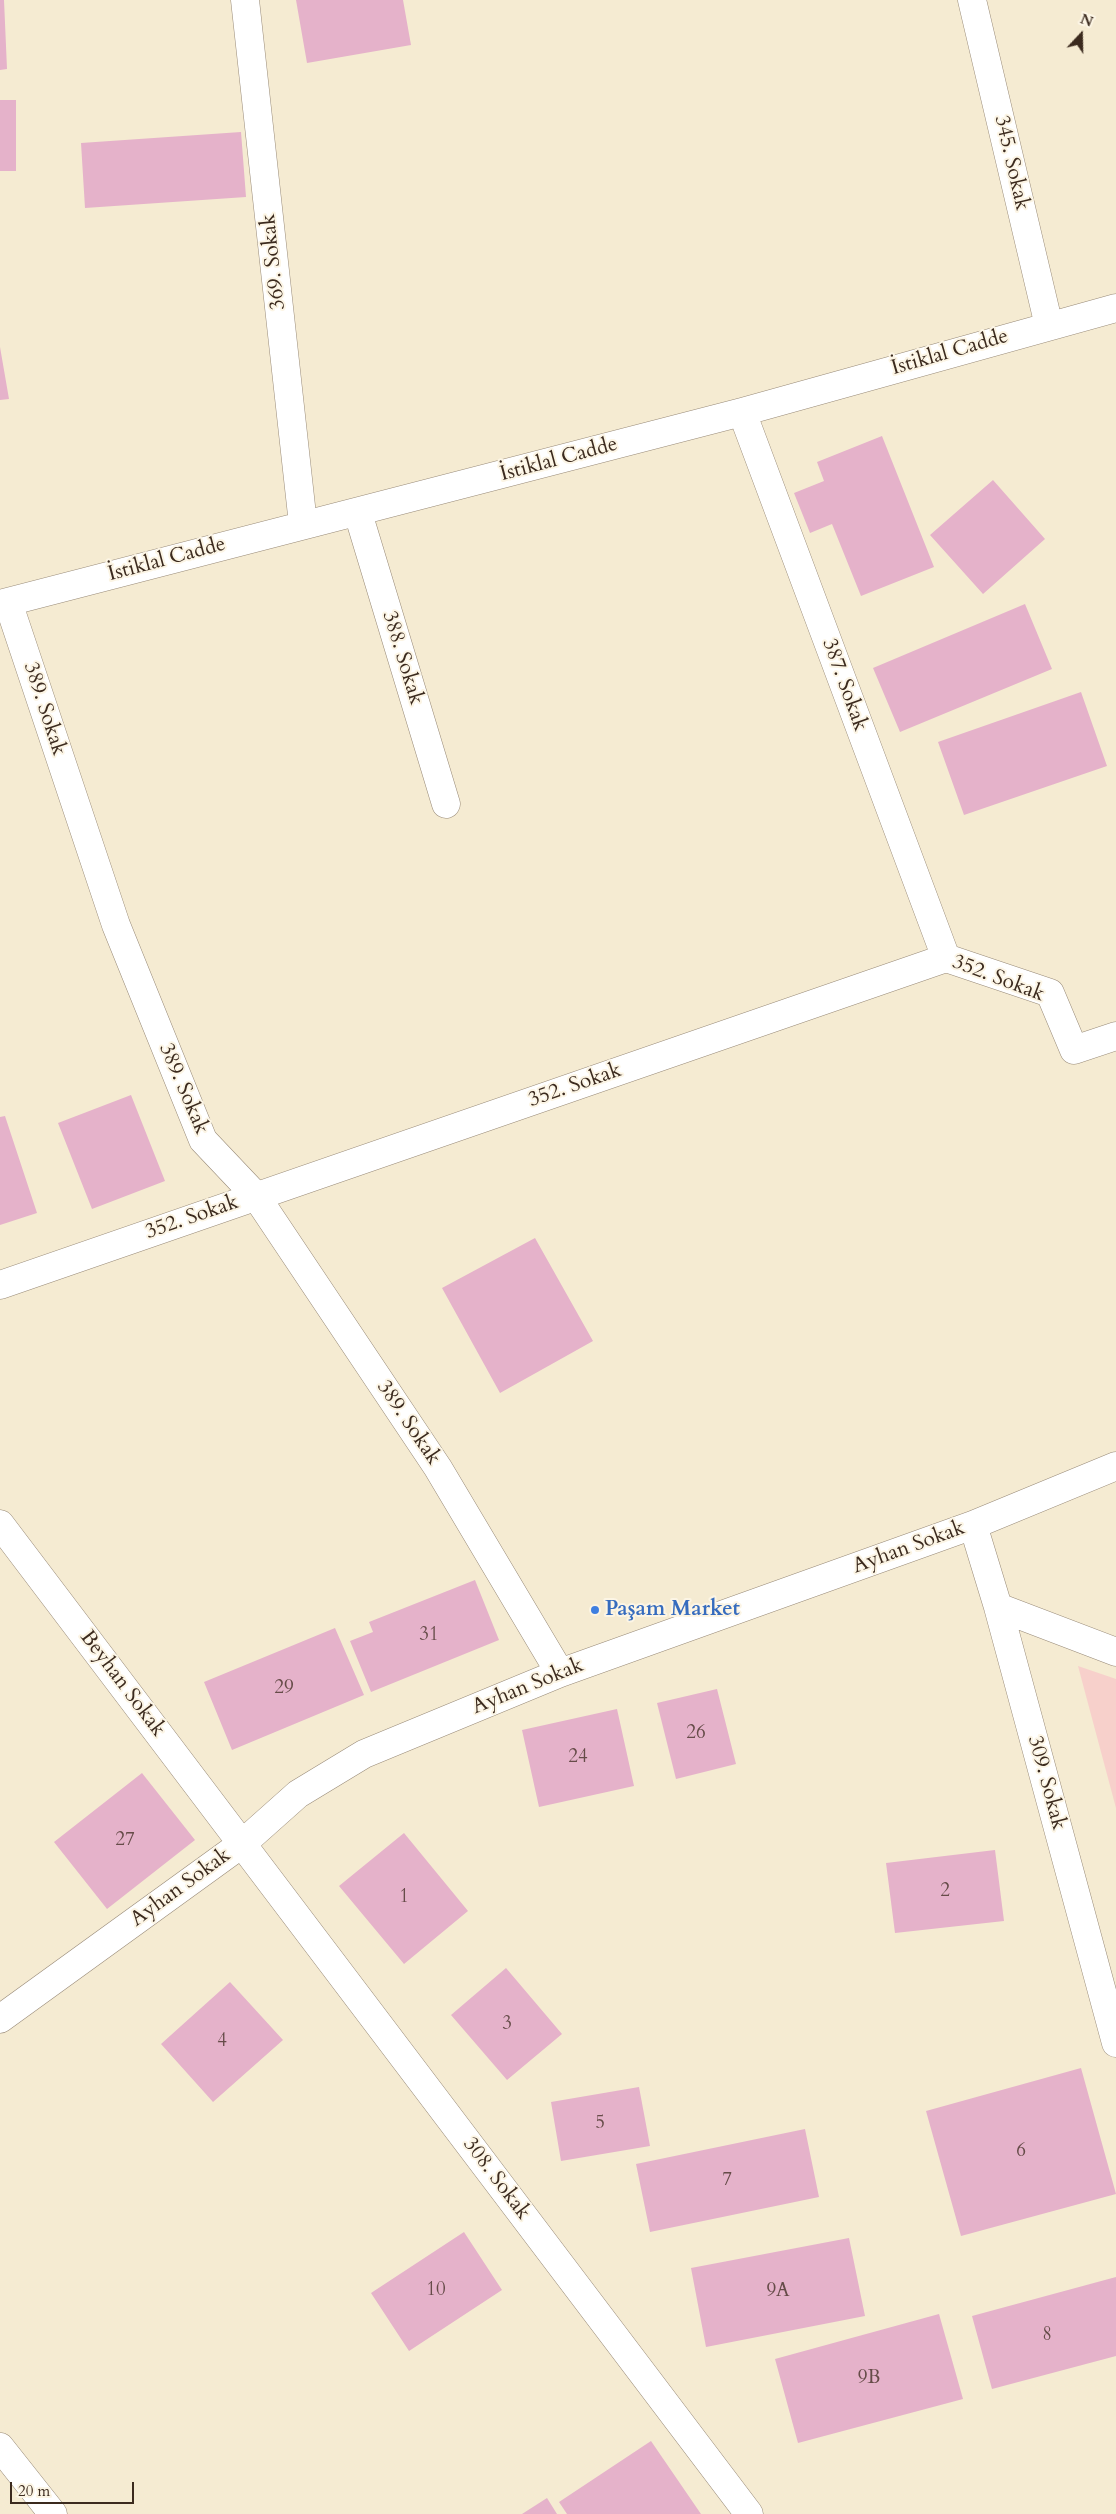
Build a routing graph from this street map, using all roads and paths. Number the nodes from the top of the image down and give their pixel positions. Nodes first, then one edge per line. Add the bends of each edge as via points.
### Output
1 (245, 0) edge
2 (972, 0) edge
3 (1116, 308) edge
4 (1049, 326) junction
5 (742, 412) junction
6 (358, 513) junction
7 (303, 524) junction
8 (4, 603) edge
9 (446, 804) dead end
10 (946, 958) junction
11 (1116, 1036) edge
12 (256, 1196) junction
13 (0, 1285) edge
14 (1116, 1466) edge
15 (0, 1524) edge
16 (973, 1525) junction
17 (998, 1607) junction
18 (1116, 1652) edge
19 (560, 1673) junction
20 (243, 1843) junction
21 (0, 2019) edge
22 (1116, 2043) edge
23 (0, 2447) edge
24 (53, 2514) edge
25 (749, 2514) edge

1 - 7 street, 369. Sokak
2 - 4 street, 345. Sokak
3 - 4 street, İstiklal Cadde
4 - 5 street, İstiklal Cadde
5 - 6 street, İstiklal Cadde
5 - 10 street, 387. Sokak
6 - 7 street, İstiklal Cadde
6 - 9 street, 388. Sokak
7 - 8 street, İstiklal Cadde
8 - 12 street, 389. Sokak via 116,926 203,1140
10 - 11 street, 352. Sokak via 1050,993 1074,1050
10 - 12 street, 352. Sokak
12 - 13 street, 352. Sokak
12 - 19 street, 389. Sokak via 438,1468
14 - 16 street, Ayhan Sokak
15 - 20 street, Beyhan Sokak
16 - 17 street, 309. Sokak
16 - 19 street, Ayhan Sokak
17 - 18 street
17 - 22 street, 309. Sokak
19 - 20 street, Ayhan Sokak via 364,1754 298,1794
20 - 21 street, Ayhan Sokak
20 - 25 street, 308. Sokak
23 - 24 street

